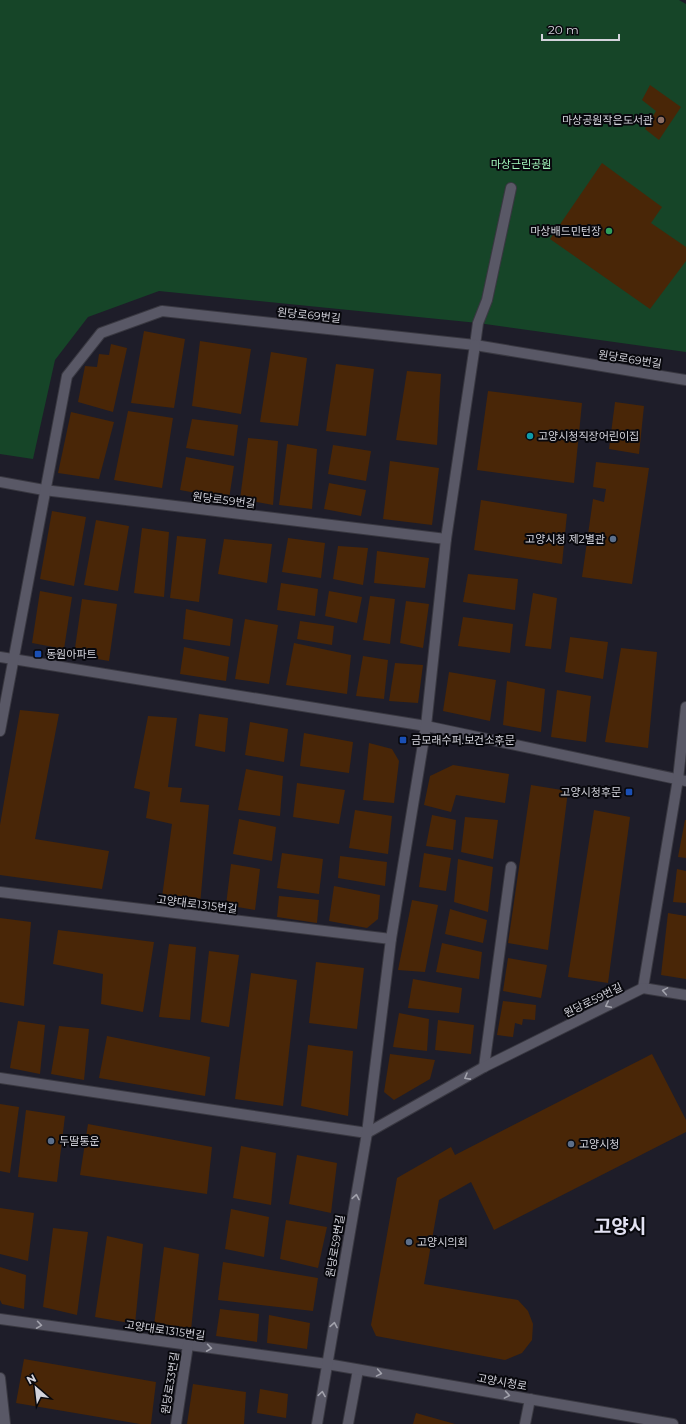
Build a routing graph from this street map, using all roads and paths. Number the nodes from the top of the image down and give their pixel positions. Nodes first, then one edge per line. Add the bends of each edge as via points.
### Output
1 (511, 188) dead end
2 (475, 345) junction
3 (686, 380) edge
4 (0, 482) edge
5 (44, 490) junction
6 (446, 539) junction
7 (0, 657) edge
8 (12, 659) junction
9 (686, 707) edge
10 (426, 726) junction
11 (0, 730) edge
12 (682, 780) edge
13 (511, 868) dead end
14 (0, 892) edge
15 (391, 940) junction
16 (643, 988) junction
17 (686, 995) edge
18 (484, 1067) junction
19 (0, 1078) edge
20 (367, 1133) junction
21 (0, 1319) edge
22 (188, 1345) junction
23 (327, 1364) junction
24 (358, 1370) junction
25 (0, 1378) edge
26 (530, 1399) junction
27 (5, 1424) edge
28 (176, 1424) edge
29 (317, 1424) edge
30 (348, 1424) edge
31 (525, 1424) edge
32 (673, 1424) edge

1 - 2 street, 원당로59번길
2 - 3 street, 원당로69번길
2 - 5 street, 원당로69번길 via 162,311 101,333 67,376
2 - 6 street, 원당로59번길
4 - 5 street, 원당로59번길
5 - 6 street, 원당로59번길
5 - 8 street, 원당로69번길
6 - 10 street, 원당로59번길
7 - 8 street
8 - 10 street
8 - 11 street, 원당로69번길
9 - 12 street
10 - 12 street
10 - 15 street, 원당로59번길
12 - 16 street
13 - 18 street
14 - 15 street, 고양대로1315번길
15 - 20 street, 원당로59번길
17 -> 16 street
16 -> 18 street, 원당로59번길
18 -> 20 street, 원당로59번길
19 - 20 street
23 -> 20 street, 원당로59번길
21 -> 22 street, 고양대로1315번길
22 -> 23 street, 고양대로1315번길
22 - 28 street, 원당로33번길
23 - 24 street, 고양시청로
29 -> 23 street
24 -> 26 street, 고양시청로
24 - 30 street
25 - 27 street
26 - 31 street
26 - 32 street, 고양시청로

